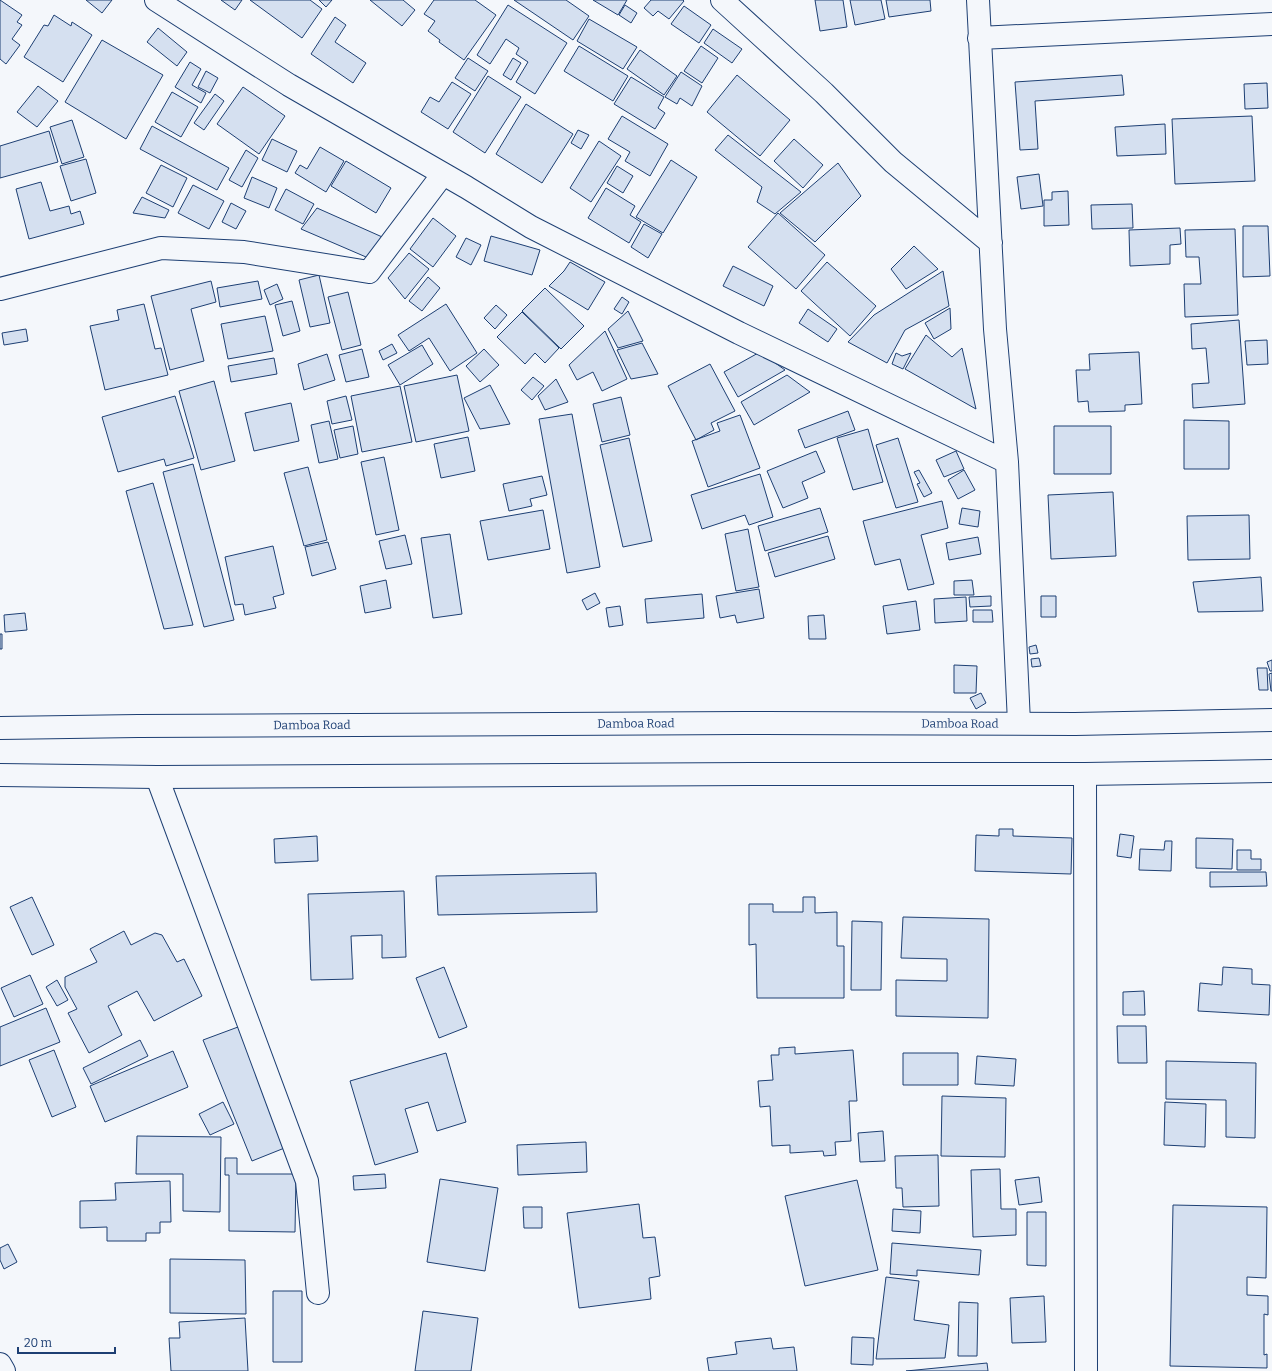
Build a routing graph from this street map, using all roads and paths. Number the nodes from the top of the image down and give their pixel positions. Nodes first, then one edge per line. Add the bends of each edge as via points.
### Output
1 (156, 0) edge
2 (722, 0) edge
3 (978, 0) edge
4 (1272, 24) edge
5 (979, 38) junction
6 (443, 174) junction
7 (991, 243) junction
8 (0, 289) edge
9 (1007, 462) junction
10 (1272, 720) edge
11 (1019, 723) junction
12 (0, 728) edge
13 (1272, 771) edge
14 (1085, 774) junction
15 (0, 775) edge
16 (157, 777) junction
17 (318, 1294) dead end
18 (0, 1364) edge
19 (4, 1371) edge
20 (1086, 1371) edge

1 - 6 street via 289,85
2 - 7 street via 824,93 893,162
3 - 5 street
4 - 5 street
5 - 7 street
6 - 8 street via 369,272 244,252 161,248
6 - 9 street via 538,231 739,333
7 - 9 street via 995,329
9 - 11 street
10 - 11 street, Damboa Road
11 - 12 street, Damboa Road
13 - 14 street
14 - 16 street
14 - 20 street
15 - 16 street
16 - 17 street via 307,1180
18 - 19 street

